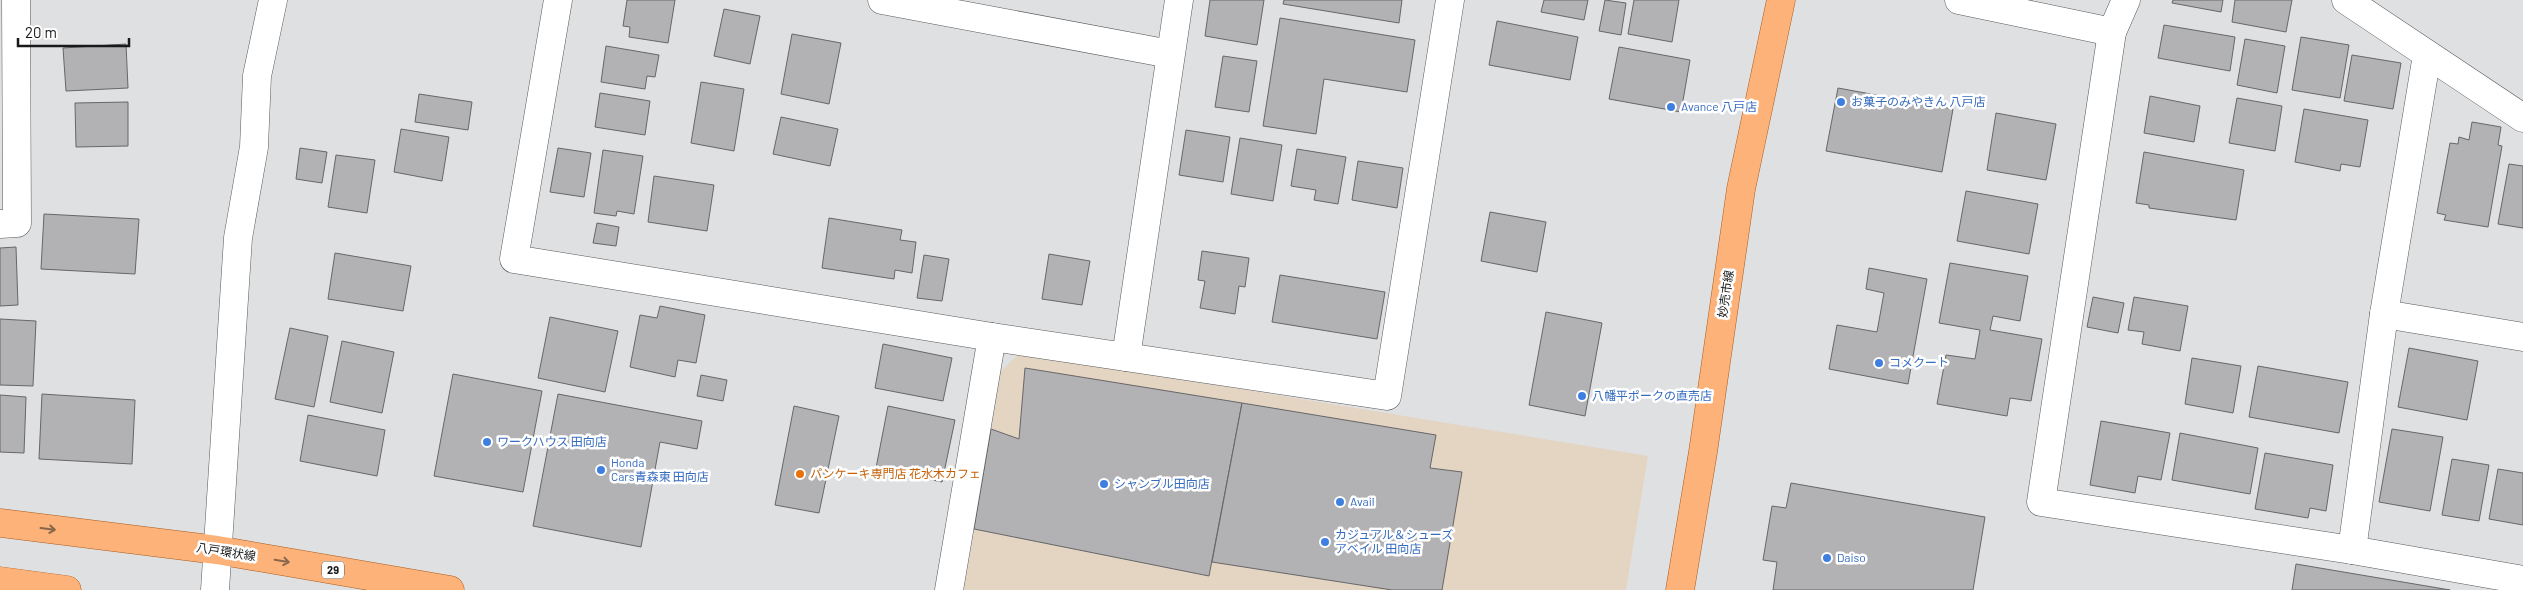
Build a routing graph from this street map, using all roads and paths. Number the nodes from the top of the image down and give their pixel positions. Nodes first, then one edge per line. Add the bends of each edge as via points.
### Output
1 (16, 0) edge
2 (273, 0) edge
3 (558, 0) edge
4 (1179, 0) edge
5 (1450, 0) edge
6 (1780, 0) edge
7 (1959, 0) edge
8 (2126, 0) edge
9 (2346, 0) edge
10 (888, 1) edge
11 (2112, 32) junction
12 (1170, 54) junction
13 (2427, 54) junction
14 (2523, 118) edge
15 (0, 224) edge
16 (2384, 314) junction
17 (992, 337) junction
18 (2523, 337) edge
19 (1126, 357) junction
20 (0, 523) edge
21 (217, 550) junction
22 (2352, 550) junction
23 (2523, 580) edge
24 (0, 581) edge
25 (67, 590) edge
26 (215, 590) edge
27 (450, 590) edge
28 (949, 590) edge
29 (1680, 590) edge

1 - 15 street via 17,223
2 - 21 street via 257,76 254,147 238,238
3 - 17 street via 514,259
4 - 12 street
5 - 19 street via 1387,396
6 - 29 main road, 妙売市線 via 1741,189
7 - 11 street
8 - 11 street
9 - 13 street
10 - 12 street
11 - 22 street via 2041,502
12 - 19 street
13 - 14 street
13 - 16 street
16 - 18 street
16 - 22 street
17 - 19 street
17 - 28 street
20 -> 21 main road, 八戸環状線 / 29
21 - 26 street
21 -> 27 main road, 八戸環状線 / 29
22 - 23 street
24 - 25 main road

